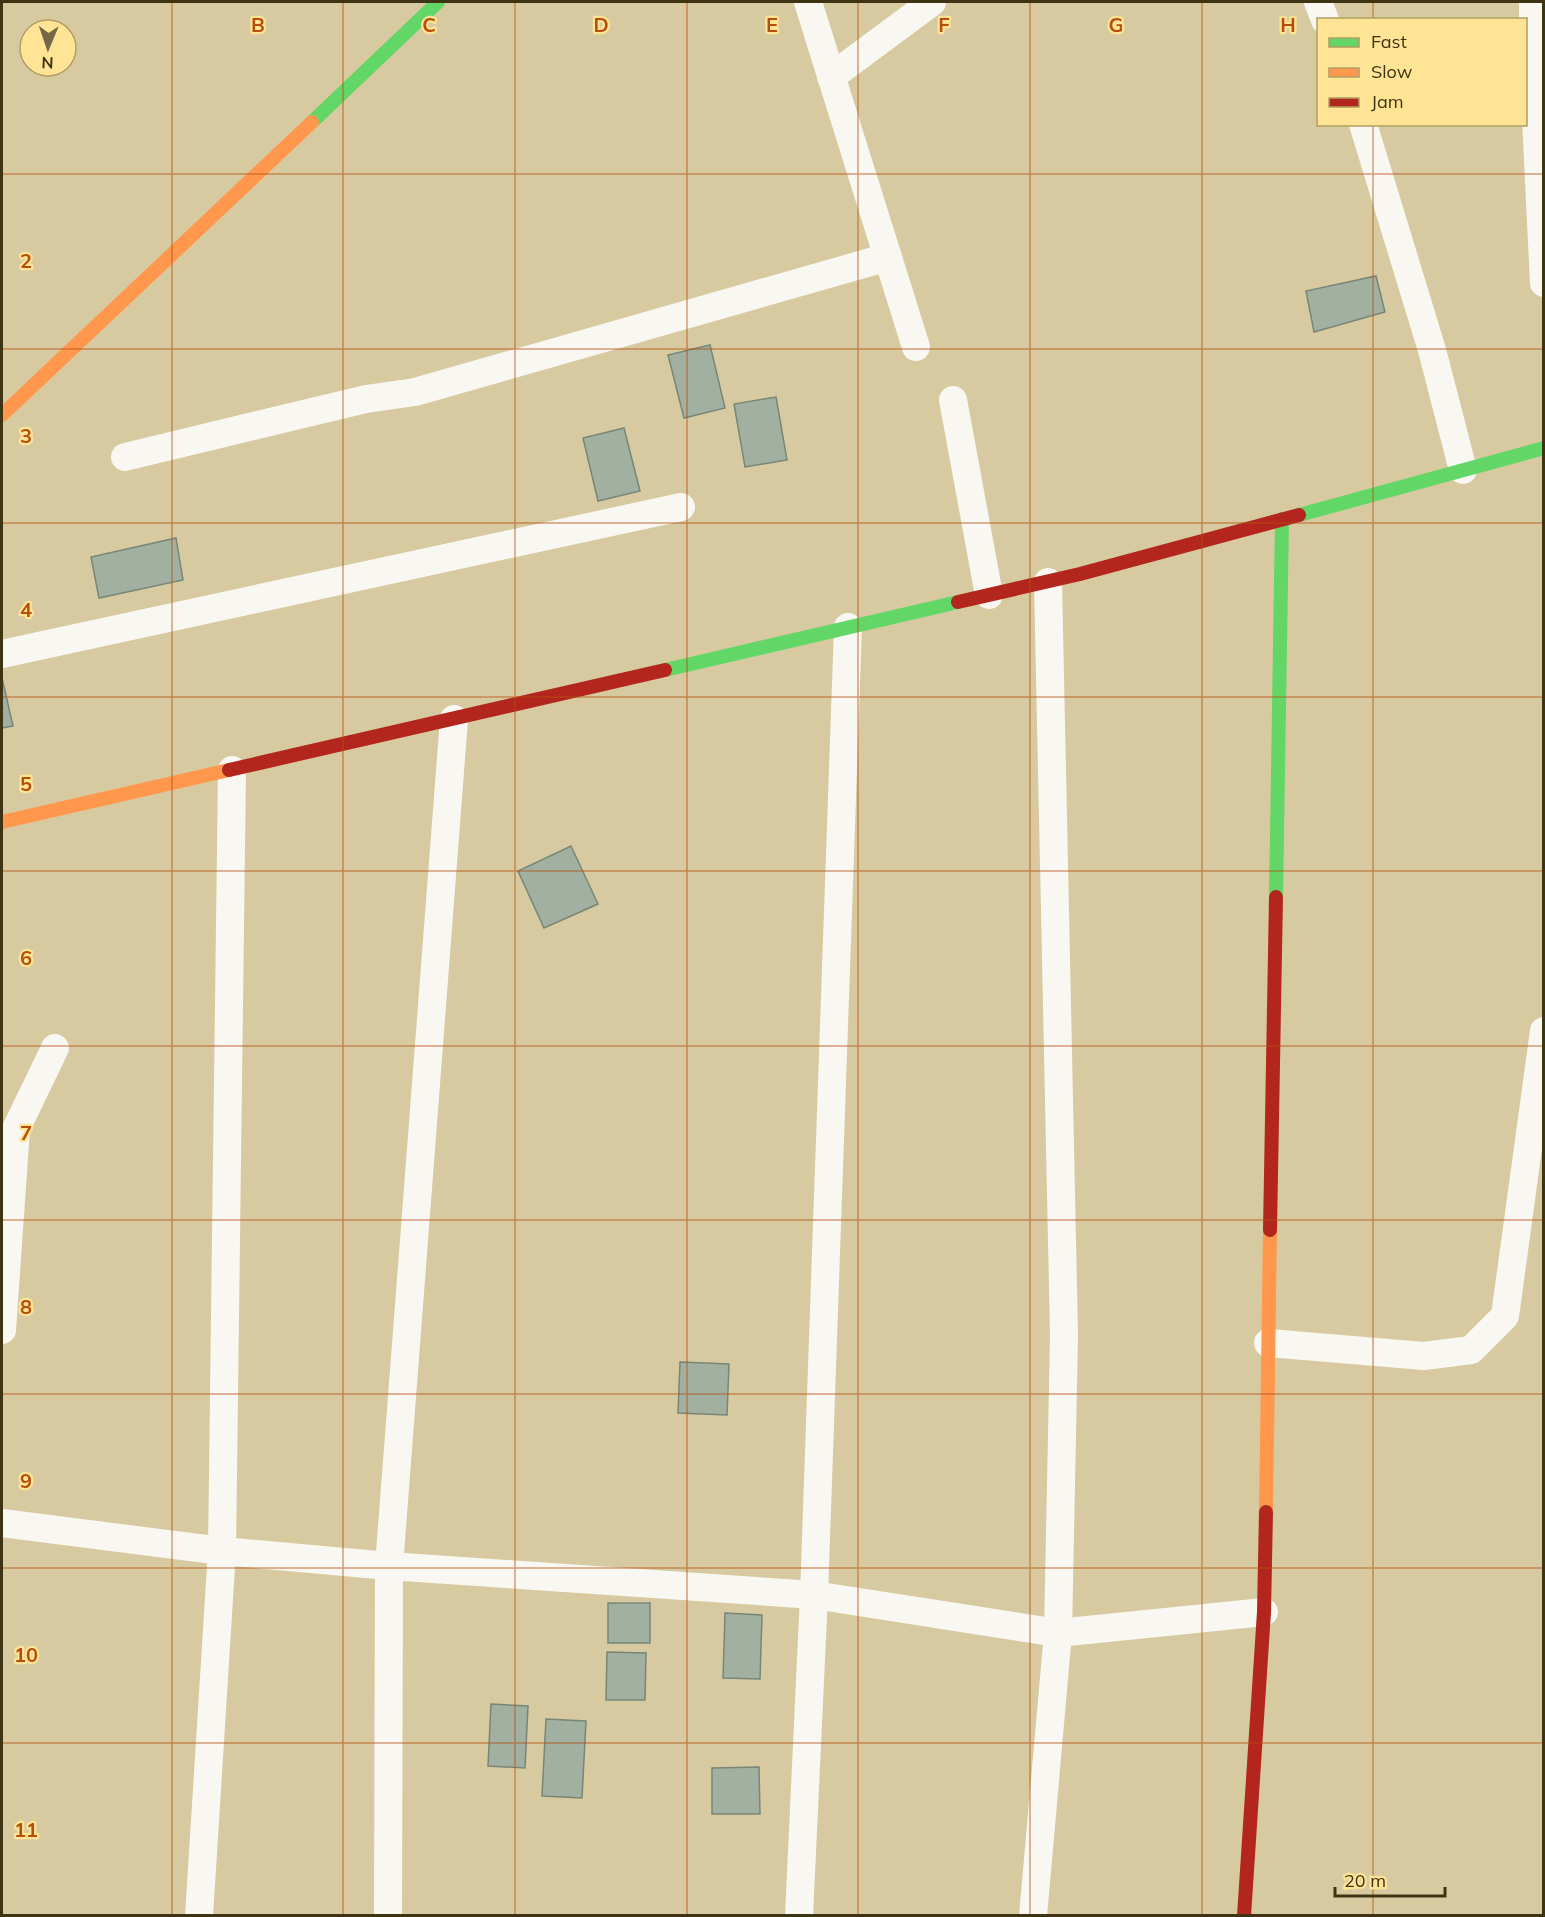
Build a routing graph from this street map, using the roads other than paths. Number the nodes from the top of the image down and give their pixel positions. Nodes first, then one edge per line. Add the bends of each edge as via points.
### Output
1 (438, 2) edge
2 (807, 2) edge
3 (932, 2) edge
4 (1318, 2) edge
5 (1533, 2) edge
6 (1324, 18) edge
7 (831, 77) junction
8 (1364, 126) edge
9 (1540, 130) edge
10 (888, 257) junction
11 (1544, 283) edge
12 (916, 347) dead end
13 (953, 400) dead end
14 (2, 415) edge
15 (1544, 448) edge
16 (125, 457) dead end
17 (1463, 470) junction
18 (681, 507) dead end
19 (1282, 519) junction
20 (1048, 582) junction
21 (989, 595) junction
22 (848, 627) junction
23 (2, 654) edge
24 (454, 719) junction
25 (232, 770) junction
26 (2, 822) edge
27 (1544, 1031) edge
28 (55, 1048) dead end
29 (2, 1330) edge
30 (1268, 1343) junction
31 (2, 1523) edge
32 (222, 1551) junction
33 (389, 1566) junction
34 (814, 1595) junction
35 (1264, 1612) junction
36 (1058, 1633) junction
37 (199, 1916) edge
38 (388, 1916) edge
39 (799, 1916) edge
40 (1033, 1916) edge
41 (1244, 1916) edge

1 - 14 main road
2 - 7 street
3 - 7 street
4 - 6 street
5 - 9 street via 1533,57
7 - 10 street
8 - 17 street via 1432,350
9 - 11 street
10 - 12 street
10 - 16 street via 415,392 366,399
13 - 21 street
15 - 17 main road
17 - 19 main road
18 - 23 street
19 - 20 main road
19 - 30 main road
20 - 21 main road
20 - 36 street via 1064,1335
21 - 22 main road
22 - 24 main road
22 - 34 street
24 - 25 main road
24 - 33 street
25 - 26 main road
25 - 32 street
27 - 30 street via 1504,1316 1471,1350 1425,1356
28 - 29 street via 16,1129
30 - 35 main road
31 - 32 street
32 - 33 street
32 - 37 street
33 - 34 street
33 - 38 street
34 - 36 street
34 - 39 street
35 - 36 street
35 - 41 main road
36 - 40 street

